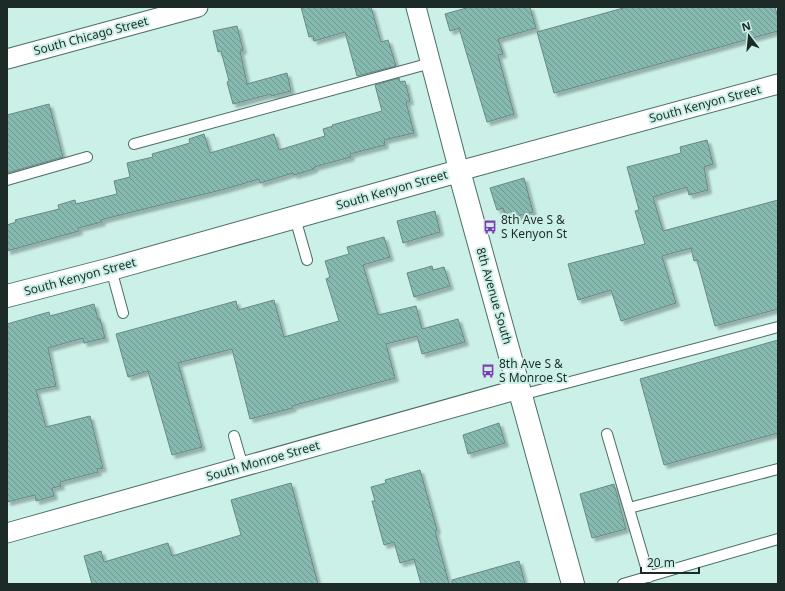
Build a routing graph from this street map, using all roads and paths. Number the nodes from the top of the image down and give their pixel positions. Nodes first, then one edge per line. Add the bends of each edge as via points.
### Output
1 (198, 7) edge
2 (416, 7) edge
3 (7, 59) edge
4 (431, 63) junction
5 (778, 84) edge
6 (134, 144) dead end
7 (87, 157) dead end
8 (459, 172) junction
9 (7, 180) edge
10 (295, 218) junction
11 (307, 260) dead end
12 (111, 269) junction
13 (7, 296) edge
14 (123, 313) dead end
15 (778, 327) edge
16 (520, 392) junction
17 (608, 434) dead end
18 (234, 436) dead end
19 (243, 467) junction
20 (778, 469) edge
21 (629, 508) junction
22 (7, 533) edge
23 (778, 539) edge
24 (649, 577) junction
25 (573, 584) edge
26 (623, 584) edge

1 - 3 street, South Chicago Street
2 - 4 street, 8th Avenue South
4 - 6 lane
4 - 8 street, 8th Avenue South
5 - 8 street, South Kenyon Street
7 - 9 lane
8 - 10 street, South Kenyon Street
8 - 16 street, 8th Avenue South
10 - 11 lane
10 - 12 street, South Kenyon Street
12 - 13 street, South Kenyon Street
12 - 14 lane
15 - 16 lane
16 - 19 street, South Monroe Street
16 - 25 street, 8th Avenue South
17 - 21 lane
18 - 19 lane
19 - 22 street, South Monroe Street
20 - 21 lane
21 - 24 lane
23 - 24 lane
24 - 26 lane

